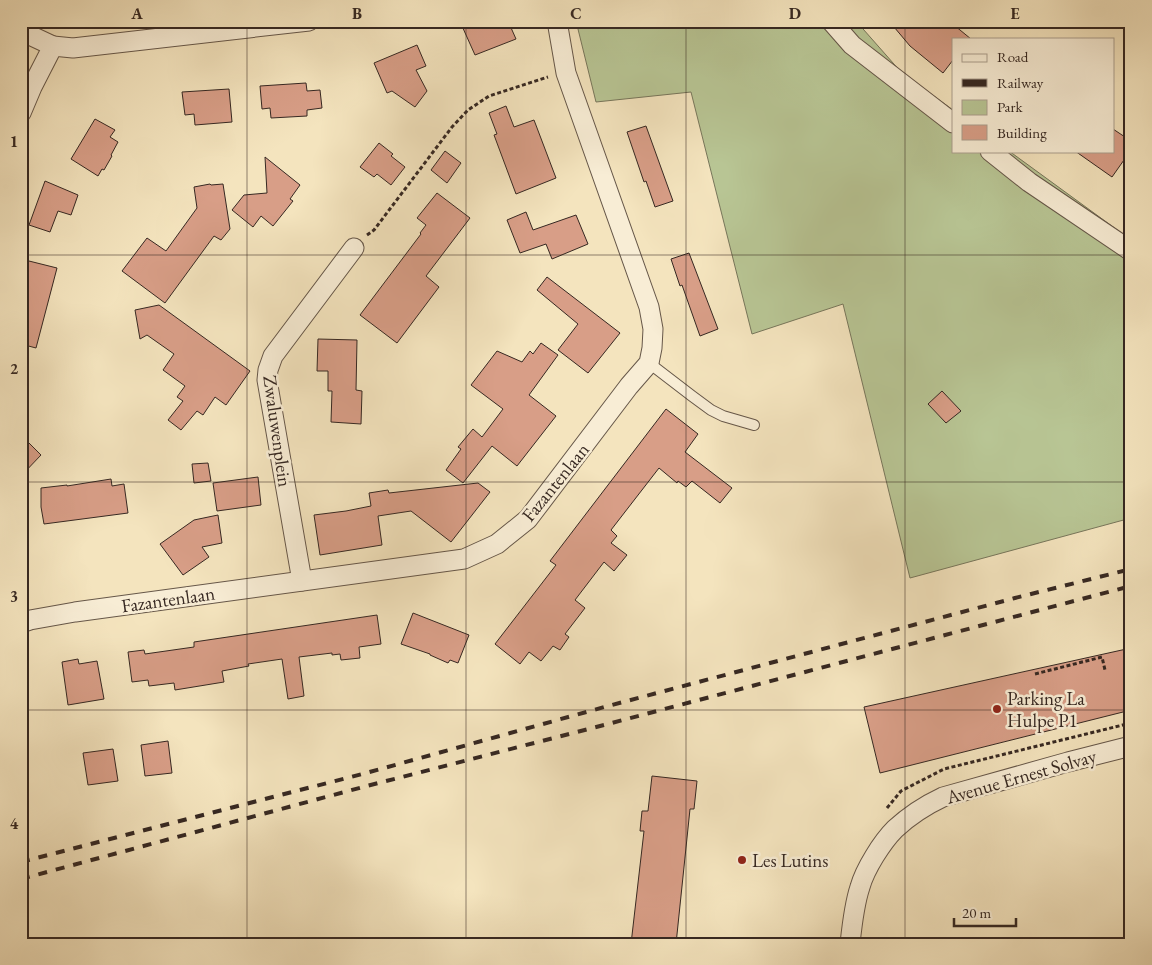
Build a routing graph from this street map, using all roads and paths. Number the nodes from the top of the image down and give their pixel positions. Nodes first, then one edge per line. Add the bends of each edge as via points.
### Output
1 (309, 21) edge
2 (557, 21) edge
3 (831, 21) edge
4 (21, 31) edge
5 (53, 46) junction
6 (544, 79) dead end
7 (21, 113) edge
8 (952, 122) edge
9 (991, 152) edge
10 (354, 248) joint
11 (1131, 251) edge
12 (649, 363) junction
13 (754, 425) dead end
14 (302, 581) junction
15 (21, 624) edge
16 (1105, 670) dead end
17 (1035, 674) dead end
18 (1131, 723) edge
19 (1125, 724) dead end
20 (1131, 746) edge
21 (850, 944) edge

1 - 5 street via 73,48
2 - 12 street via 566,73 649,307 653,329
3 - 8 street via 852,45
4 - 5 street
5 - 7 street
6 - 10 path via 489,96 468,110 374,230
9 - 11 street via 1029,182
10 - 14 street, Zwaluwenplein via 274,356 268,370 267,380
12 - 13 lane via 711,410
12 - 14 street, Fazantenlaan via 528,519 497,544 464,559
14 - 15 street, Fazantenlaan via 75,612
16 - 17 path via 1102,657
18 - 19 path
20 - 21 street, Avenue Ernest Solvay via 943,797 926,806 895,829 873,857 860,886

